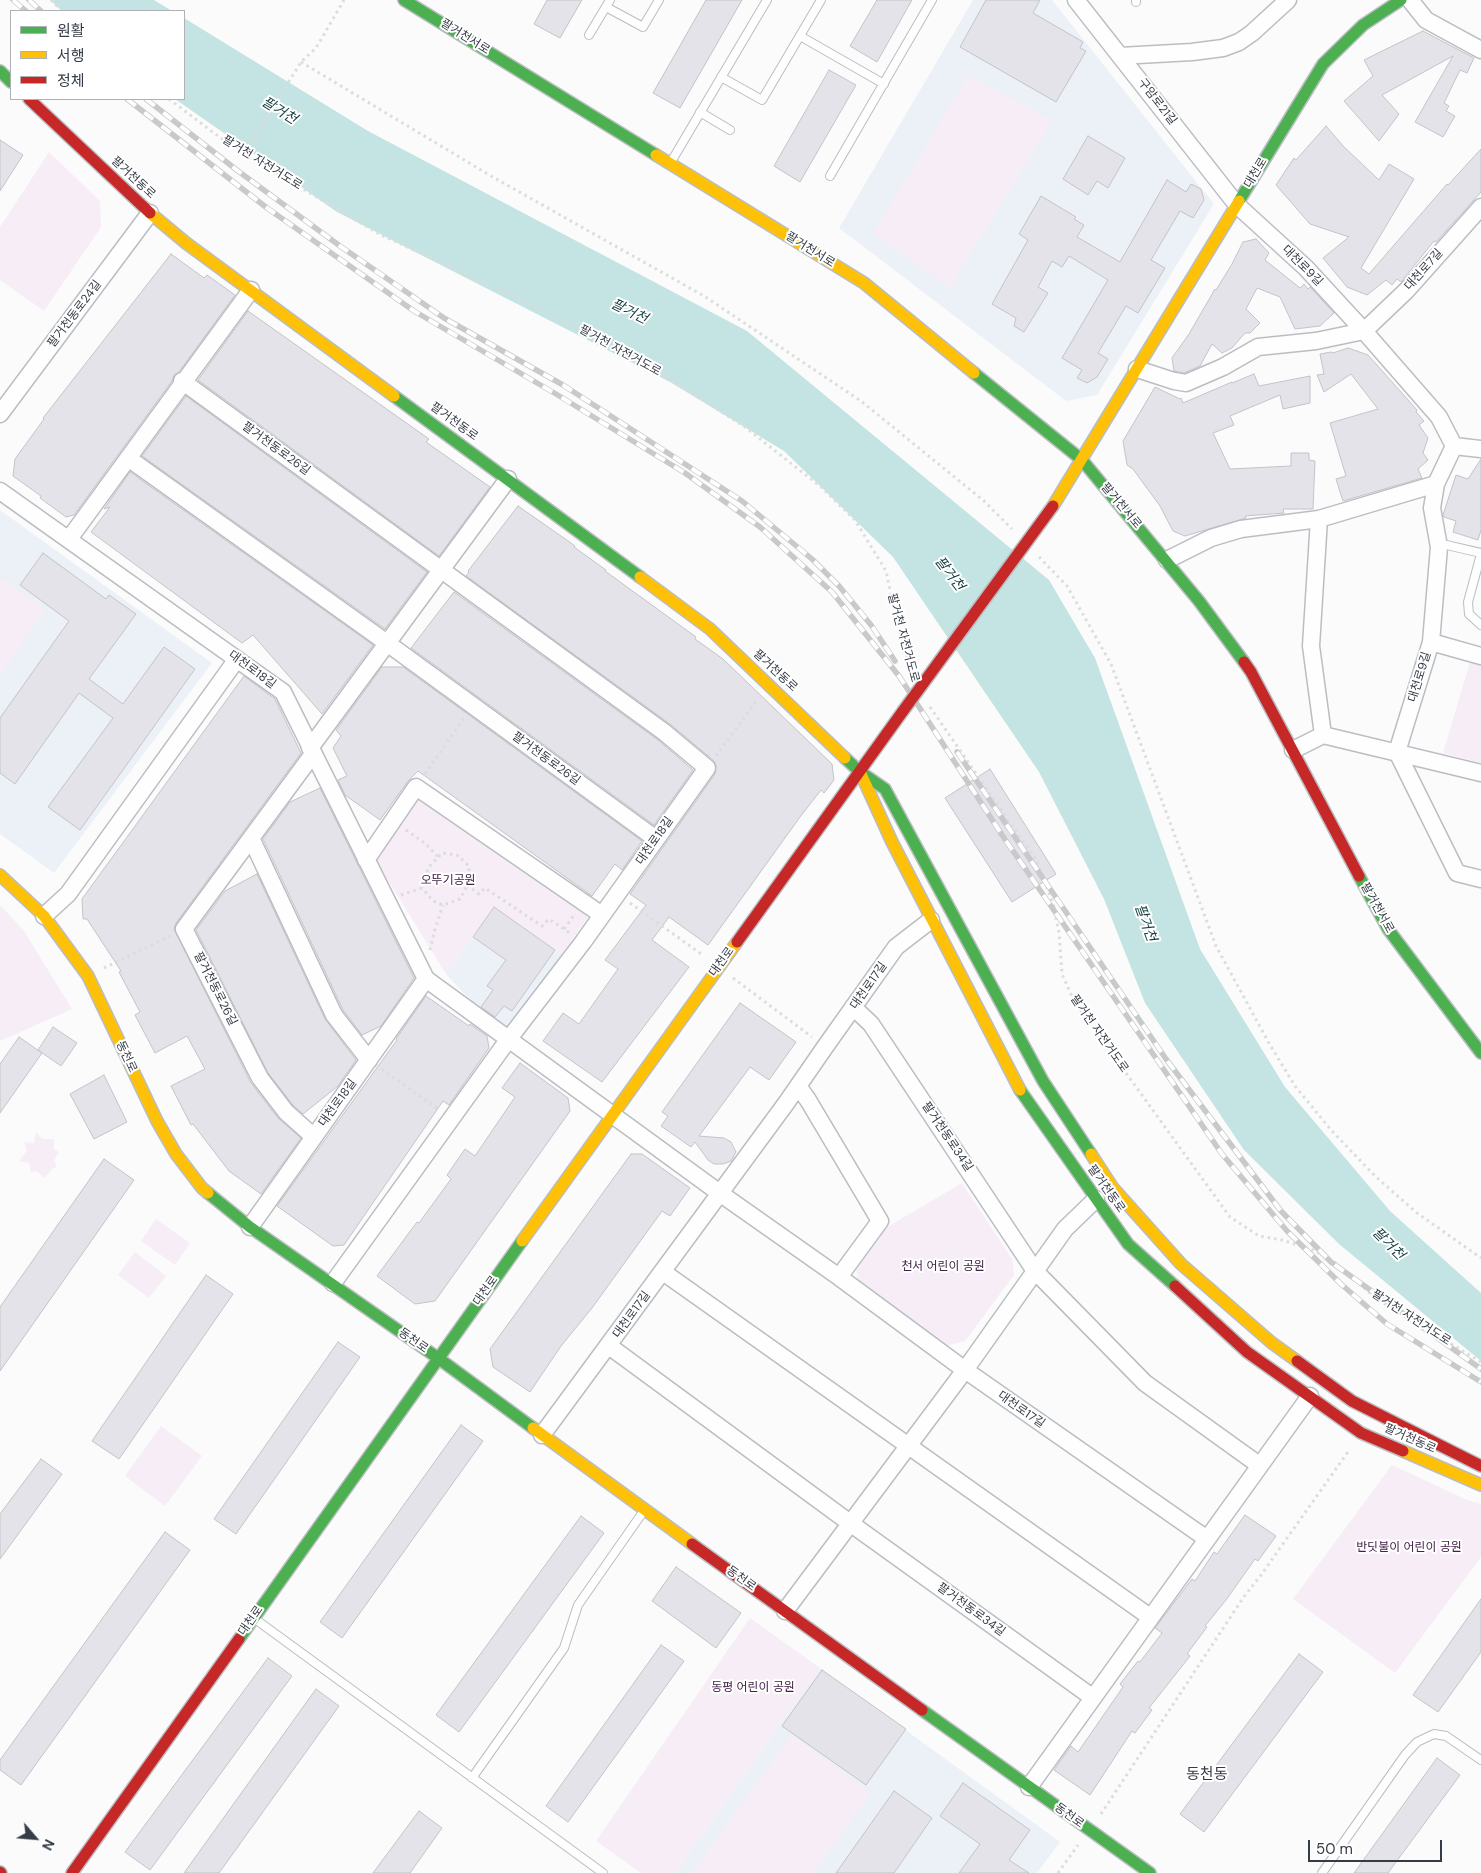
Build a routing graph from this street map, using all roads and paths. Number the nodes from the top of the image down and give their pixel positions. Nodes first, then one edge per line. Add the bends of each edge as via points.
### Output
1 (51, 0) edge
2 (344, 0) edge
3 (404, 0) edge
4 (658, 0) edge
5 (767, 0) edge
6 (821, 0) edge
7 (932, 0) edge
8 (1076, 0) edge
9 (1288, 0) edge
10 (1401, 0) edge
11 (1410, 0) edge
12 (608, 4) edge
13 (61, 10) edge
14 (589, 35) dead end
15 (800, 36) junction
16 (1481, 50) edge
17 (1120, 56) junction
18 (301, 62) junction
19 (0, 71) edge
20 (721, 77) junction
21 (10, 81) edge
22 (884, 84) junction
23 (30, 100) edge
24 (170, 100) edge
25 (700, 112) junction
26 (730, 130) dead end
27 (244, 154) junction
28 (670, 164) junction
29 (830, 176) dead end
30 (1237, 205) junction
31 (1481, 207) edge
32 (150, 213) junction
33 (250, 290) junction
34 (1364, 331) junction
35 (1137, 369) junction
36 (182, 382) junction
37 (0, 414) edge
38 (1454, 446) junction
39 (1481, 449) edge
40 (128, 458) junction
41 (1082, 460) junction
42 (508, 479) junction
43 (1436, 484) junction
44 (0, 491) edge
45 (1319, 519) junction
46 (1018, 536) dead end
47 (69, 539) junction
48 (1438, 543) junction
49 (1032, 550) dead end
50 (1481, 554) edge
51 (1167, 560) junction
52 (442, 569) junction
53 (1481, 625) edge
54 (1430, 642) junction
55 (387, 643) junction
56 (1481, 656) edge
57 (237, 659) junction
58 (914, 678) dead end
59 (769, 684) junction
60 (927, 703) dead end
61 (473, 706) junction
62 (1323, 735) junction
63 (1293, 750) junction
64 (311, 751) junction
65 (1397, 752) junction
66 (707, 768) junction
67 (859, 771) junction
68 (1481, 773) edge
69 (416, 787) junction
70 (393, 821) junction
71 (251, 838) junction
72 (656, 839) junction
73 (438, 857) junction
74 (366, 860) junction
75 (0, 875) edge
76 (1481, 879) edge
77 (467, 885) junction
78 (422, 888) junction
79 (618, 893) junction
80 (386, 900) junction
81 (443, 905) junction
82 (602, 915) junction
83 (44, 916) junction
84 (932, 920) junction
85 (184, 929) junction
86 (583, 942) junction
87 (719, 967) junction
88 (88, 976) junction
89 (425, 977) junction
90 (853, 1007) junction
91 (508, 1040) junction
92 (825, 1047) junction
93 (1481, 1053) edge
94 (369, 1060) junction
95 (798, 1086) junction
96 (612, 1115) junction
97 (452, 1119) junction
98 (314, 1137) junction
99 (721, 1194) junction
100 (1096, 1199) junction
101 (250, 1227) junction
102 (1481, 1258) edge
103 (1035, 1271) junction
104 (664, 1272) junction
105 (839, 1277) junction
106 (333, 1284) junction
107 (609, 1346) junction
108 (438, 1358) junction
109 (1481, 1362) edge
110 (965, 1370) junction
111 (1310, 1396) junction
112 (1362, 1433) junction
113 (542, 1435) junction
114 (909, 1445) junction
115 (1259, 1465) junction
116 (1481, 1466) edge
117 (1481, 1485) edge
118 (644, 1510) junction
119 (850, 1523) junction
120 (1207, 1539) junction
121 (784, 1611) junction
122 (1150, 1617) junction
123 (253, 1618) junction
124 (1092, 1697) junction
125 (1481, 1760) edge
126 (472, 1778) junction
127 (1029, 1787) junction
128 (1089, 1831) junction
129 (72, 1873) edge
130 (603, 1873) edge
131 (1058, 1873) edge
132 (1150, 1873) edge
133 (1322, 1873) edge

1 - 13 path
2 - 18 path via 316,48
3 - 28 main road, 팔거천서로
4 - 12 lane via 643,27
5 - 20 lane
6 - 15 lane
7 - 22 lane
8 - 17 street, 구암로21길
9 - 17 street via 1252,33 1223,48
10 - 30 main road, 대천로 via 1362,25 1323,64
11 - 16 street via 1426,20
12 - 14 lane
15 - 20 lane via 762,100
15 - 22 lane
17 - 30 street, 구암로21길
18 - 27 path
18 - 46 path via 492,176 704,296 861,401 984,501
19 - 21 main road
20 - 25 lane
22 - 29 lane
23 - 32 main road, 팔거천동로
24 - 27 path, 팔거천 자전거도로
25 - 26 lane
25 - 28 lane
27 - 58 path, 팔거천 자전거도로 via 382,235 506,292 639,359 753,433 821,487 855,520 886,571 897,624
28 - 41 main road, 팔거천서로 via 864,283
30 - 34 street, 대천로9길 via 1306,268
30 - 35 main road, 대천로
31 - 34 street, 대천로7길 via 1407,290
32 - 33 main road, 팔거천동로
32 - 37 street, 팔거천동로24길
33 - 36 street
33 - 42 main road, 팔거천동로
34 - 35 street via 1316,341 1258,347 1186,383
34 - 38 street, 대천로9길 via 1439,417
35 - 41 main road, 대천로
36 - 40 street
36 - 52 street, 팔거천동로26길
38 - 39 street
38 - 43 street, 대천로9길
40 - 47 street
40 - 55 street, 팔거천동로26길
41 - 51 main road, 팔거천서로
41 - 67 main road, 대천로, bridge
42 - 52 street
42 - 59 main road, 팔거천동로 via 710,629
43 - 45 street
43 - 48 street, 대천로9길 via 1432,508
44 - 47 street, 대천로18길
45 - 51 street via 1241,529 1211,538
45 - 62 street via 1311,646
47 - 57 street, 대천로18길
48 - 50 lane
48 - 54 street, 대천로9길
49 - 102 path via 1067,586 1111,664 1216,946 1295,1086 1376,1177 1417,1214
50 - 53 lane via 1468,602 1469,614
51 - 63 main road, 팔거천서로 via 1252,672
52 - 55 street
52 - 66 street, 팔거천동로26길 via 664,732
54 - 56 street
54 - 65 street, 대천로9길
55 - 61 street, 팔거천동로26길
55 - 64 street
57 - 64 street, 대천로18길 via 283,692
57 - 83 street via 68,894
59 - 66 path
59 - 67 main road, 팔거천동로
60 - 109 path, 팔거천 자전거도로 via 1036,860 1053,903 1062,974 1074,1001 1230,1217 1259,1236 1313,1250 1333,1261 1377,1299
61 - 69 path
61 - 72 street, 팔거천동로26길
62 - 63 street
62 - 65 street
63 - 93 main road, 팔거천서로 via 1388,929
64 - 71 street
64 - 74 street, 대천로18길
65 - 68 street
65 - 76 street via 1457,873
66 - 72 street, 대천로18길
67 - 84 main road, 팔거천동로
67 - 87 main road, 대천로
67 - 116 main road, 팔거천동로 via 885,789 1043,1081 1113,1188 1181,1264 1272,1343 1352,1401
69 - 70 street
69 - 82 street
70 - 73 path via 426,844
70 - 74 street
71 - 85 street
71 - 94 street via 334,1015
72 - 79 street, 대천로18길
73 - 77 path via 442,853 457,855 468,866
73 - 78 path via 428,868
74 - 80 street, 대천로18길
75 - 83 main road, 동천로
77 - 81 path via 460,899
77 - 86 path via 479,894 485,888 542,926 549,919
78 - 80 path
78 - 81 path
79 - 82 street, 대천로18길
79 - 87 path
80 - 89 street, 대천로18길
81 - 89 path via 434,929
82 - 86 street, 대천로18길
83 - 88 main road, 동천로
84 - 90 street, 대천로17길 via 896,947
84 - 100 main road, 팔거천동로 via 1016,1085
85 - 88 path
85 - 98 street, 팔거천동로26길 via 260,1078 286,1112
86 - 91 street, 대천로18길
87 - 92 path
87 - 96 main road, 대천로
88 - 101 main road, 동천로 via 156,1121 176,1154 202,1188
89 - 91 street, 대천로18길
89 - 94 street, 대천로18길
90 - 92 street, 대천로17길
90 - 103 street, 팔거천동로34길 via 871,1024
91 - 96 street, 대천로18길
91 - 97 street
92 - 95 street, 대천로17길
94 - 97 path
94 - 98 street, 대천로18길
95 - 99 street, 대천로17길
95 - 105 street via 880,1222
96 - 99 street, 대천로17길
96 - 108 main road, 대천로
97 - 106 street
98 - 101 street, 대천로18길
99 - 104 street, 대천로17길
99 - 105 street, 대천로17길
100 - 103 street via 1065,1229
100 - 111 main road, 팔거천동로 via 1128,1244 1247,1352
101 - 106 main road, 동천로
103 - 110 street
103 - 115 street, 팔거천동로34길 via 1145,1383
104 - 107 street, 대천로17길
104 - 114 street
105 - 110 street, 대천로17길
106 - 108 main road, 동천로
107 - 113 street, 대천로17길
107 - 119 street, 팔거천동로34길
108 - 113 main road, 동천로
108 - 123 main road, 대천로
110 - 114 street
110 - 120 street, 대천로17길
111 - 112 main road, 팔거천동로
111 - 115 street
112 - 117 main road, 팔거천동로
112 - 128 path via 1243,1598
113 - 118 main road, 동천로
114 - 119 street
114 - 122 street
115 - 120 street
118 - 121 main road, 동천로
118 - 126 lane via 578,1605 564,1648
119 - 121 street
119 - 124 street, 팔거천동로34길
120 - 122 street
121 - 127 main road, 동천로
122 - 124 street
123 - 126 lane
123 - 129 main road, 대천로
124 - 127 street
125 - 133 lane via 1446,1736 1434,1734 1417,1742
126 - 130 lane
127 - 128 main road, 동천로
128 - 131 path
128 - 132 main road, 동천로

